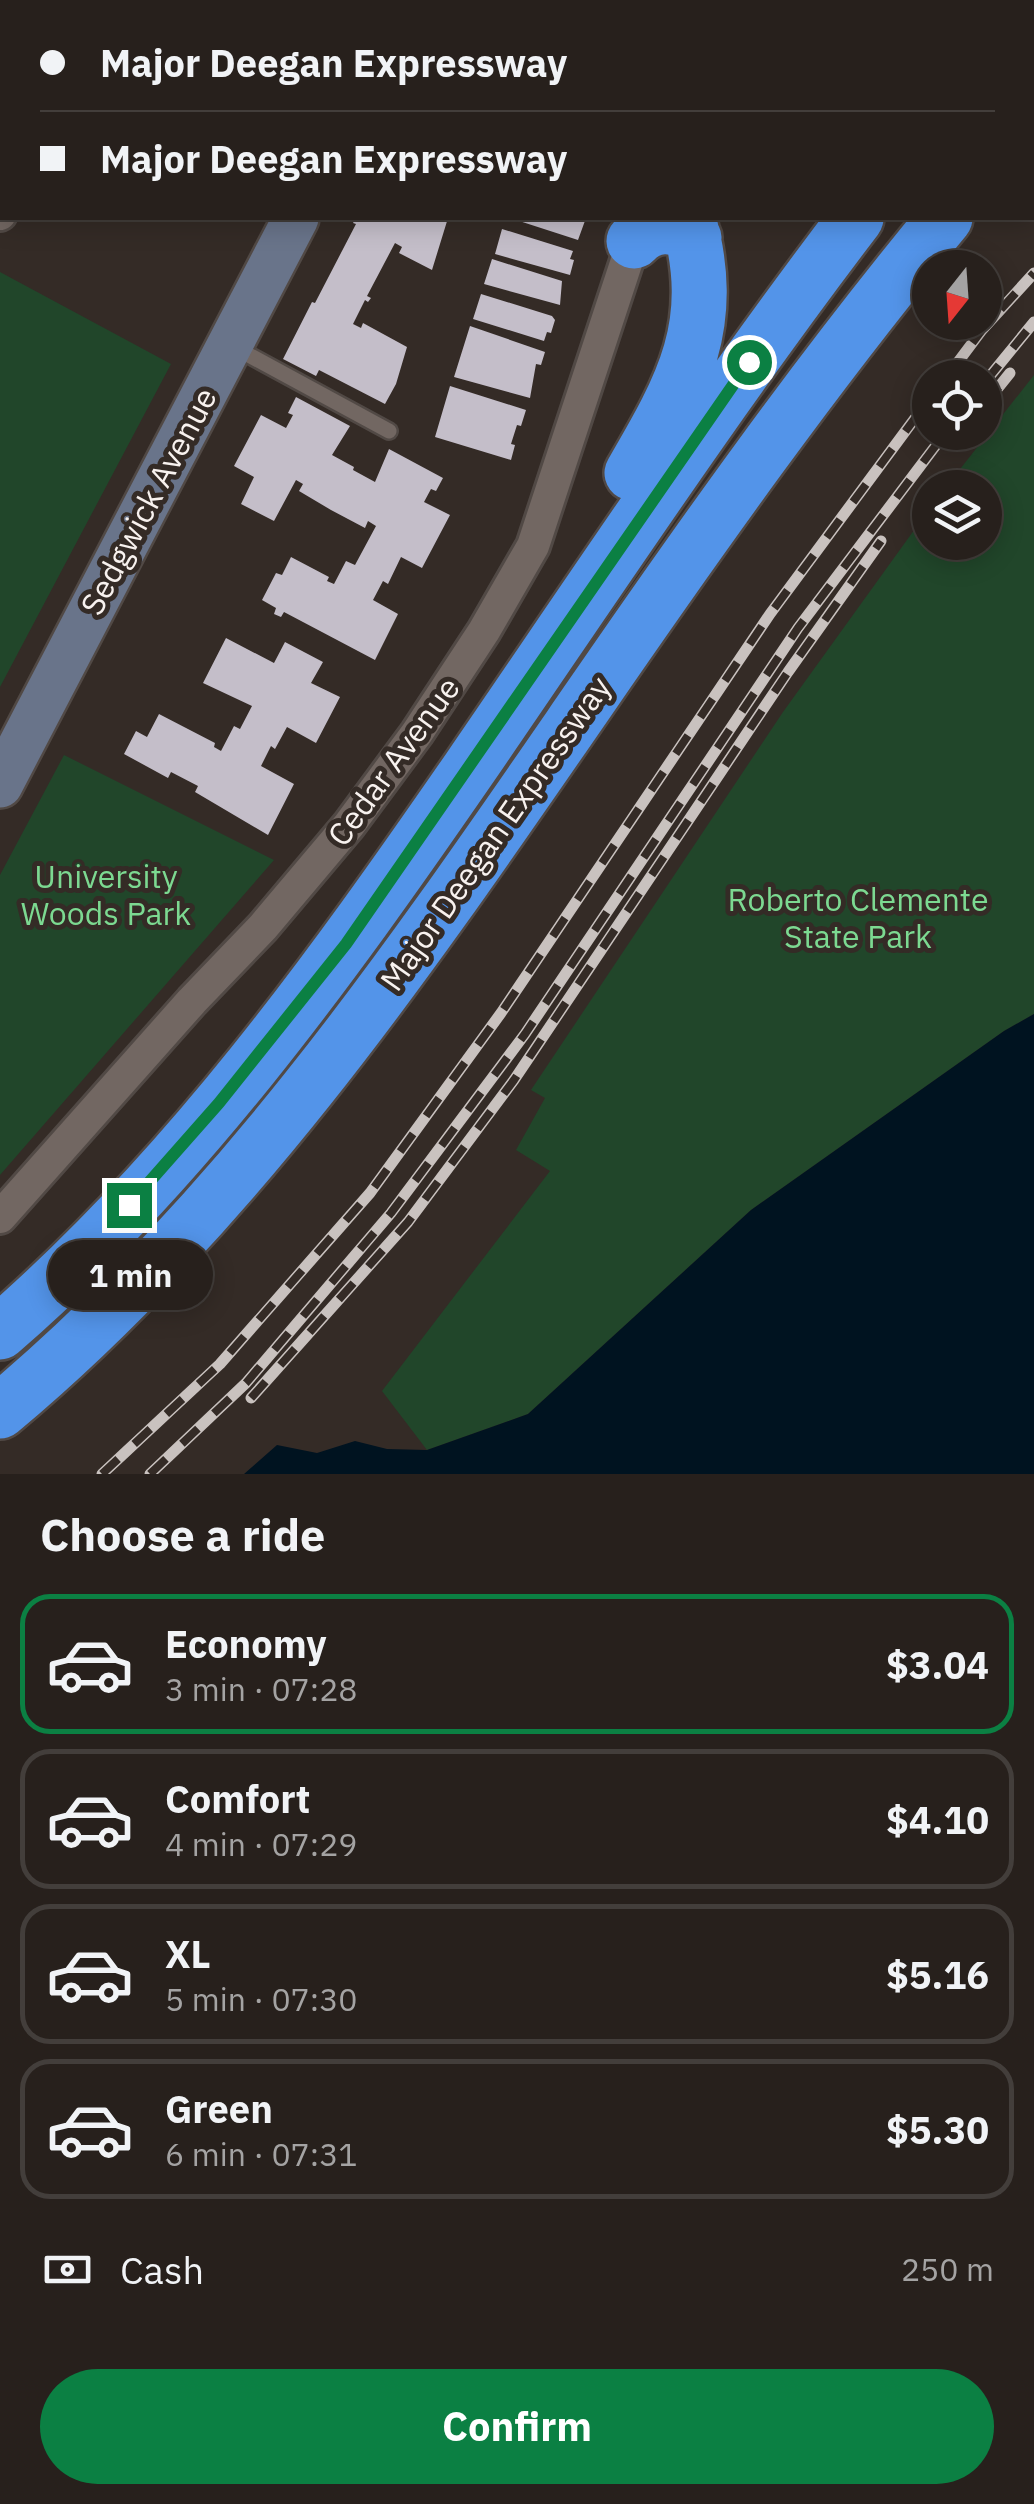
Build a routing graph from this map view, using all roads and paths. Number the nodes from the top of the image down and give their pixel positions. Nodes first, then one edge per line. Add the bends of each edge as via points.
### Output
1 (295, 220) edge
2 (855, 220) edge
3 (943, 220) edge
4 (691, 228) edge
5 (638, 229) edge
6 (230, 345) junction
7 (390, 431) dead end
8 (520, 695) junction
9 (0, 785) edge
10 (0, 1217) edge
11 (0, 1332) edge
12 (0, 1410) edge

1 - 6 main road, Sedgwick Avenue
2 - 8 highway, Major Deegan Expressway
3 - 12 highway, Major Deegan Expressway via 777,431 369,1014 172,1247
4 - 5 highway
4 - 8 highway via 700,297 680,389
5 - 10 street, Cedar Avenue via 534,546 484,632 349,825
6 - 7 lane
6 - 9 main road, Sedgwick Avenue
8 - 11 highway, Major Deegan Expressway via 272,1038 152,1180

